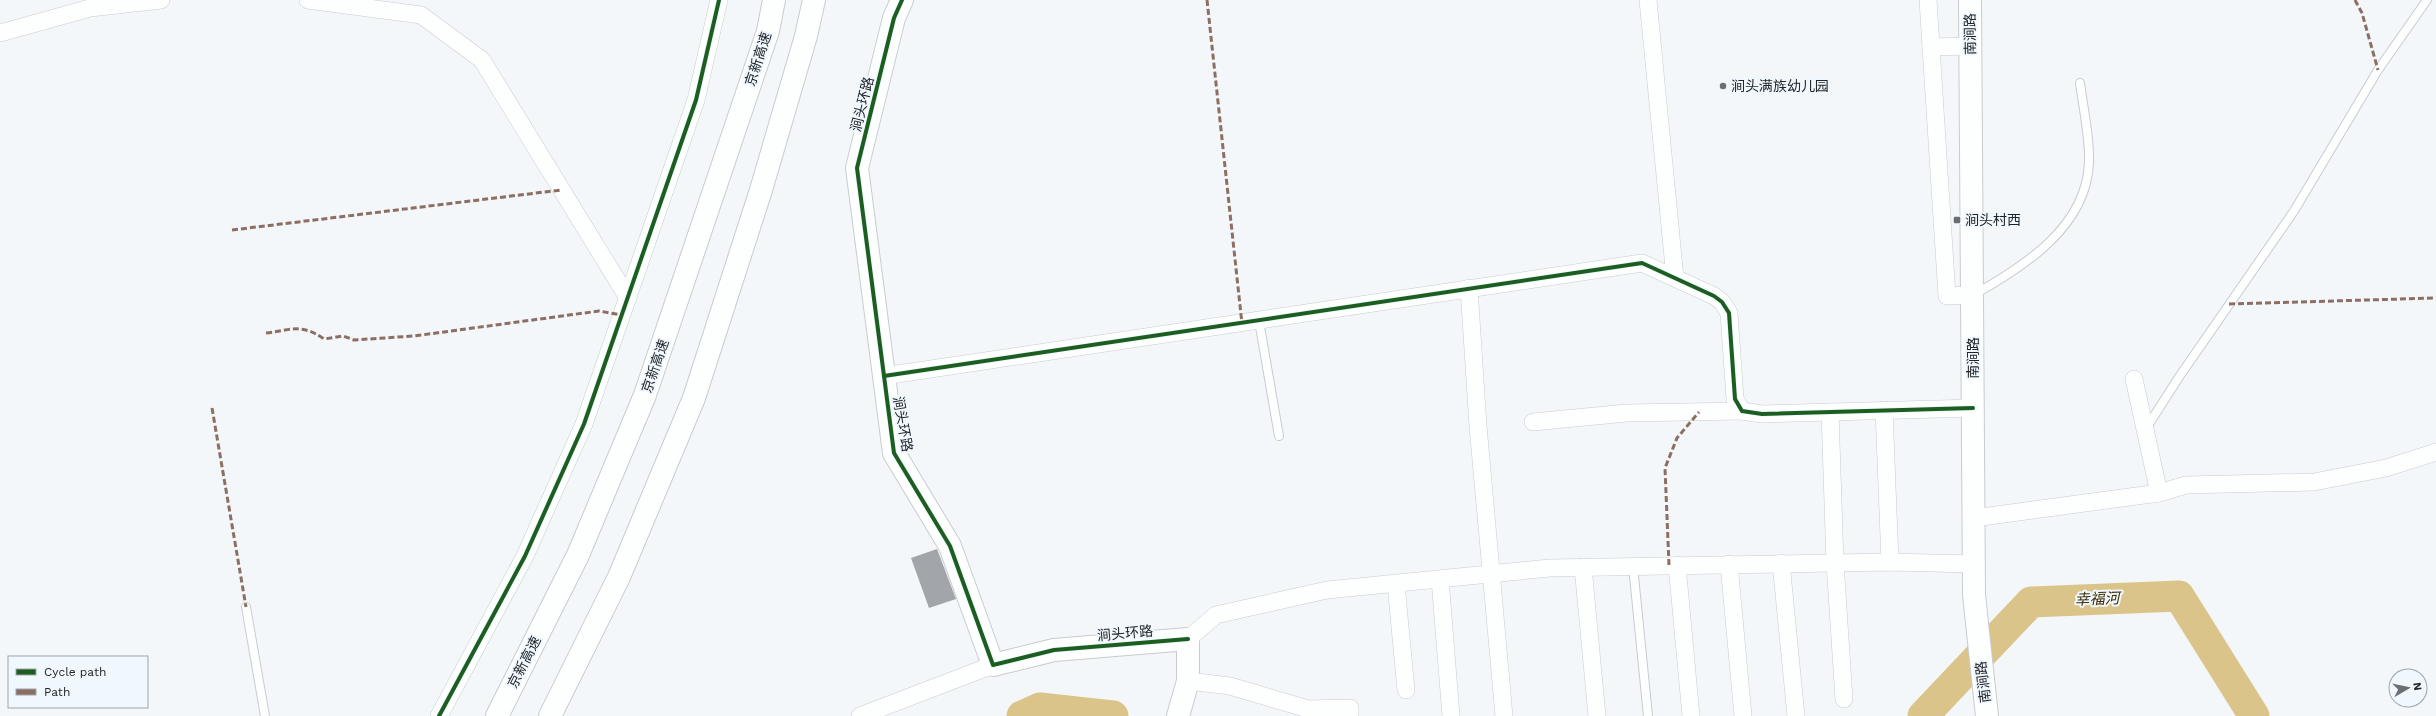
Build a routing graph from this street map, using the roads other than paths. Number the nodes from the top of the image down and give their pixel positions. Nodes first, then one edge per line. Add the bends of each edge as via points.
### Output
1 (161, 0) edge
2 (308, 0) edge
3 (719, 0) edge
4 (774, 0) edge
5 (814, 0) edge
6 (902, 0) edge
7 (1648, 0) edge
8 (1928, 0) edge
9 (1970, 0) edge
10 (2427, 0) edge
11 (0, 33) edge
12 (1970, 46) junction
13 (1931, 47) junction
14 (2080, 83) dead end
15 (1674, 278) junction
16 (1469, 288) junction
17 (1972, 295) junction
18 (628, 298) junction
19 (1259, 321) junction
20 (884, 376) junction
21 (2134, 379) dead end
22 (1973, 408) junction
23 (1884, 410) junction
24 (1742, 411) junction
25 (1830, 412) junction
26 (1533, 422) dead end
27 (2144, 432) junction
28 (1279, 436) dead end
29 (2436, 452) edge
30 (2159, 493) junction
31 (1974, 518) junction
32 (1835, 562) junction
33 (1890, 562) junction
34 (1781, 563) junction
35 (1729, 564) junction
36 (1974, 564) junction
37 (1677, 565) junction
38 (1633, 566) junction
39 (1583, 567) junction
40 (1492, 574) junction
41 (1440, 579) junction
42 (1396, 584) junction
43 (246, 607) dead end
44 (1188, 639) junction
45 (993, 665) junction
46 (1188, 681) junction
47 (1406, 690) dead end
48 (1844, 699) dead end
49 (265, 716) edge
50 (439, 716) edge
51 (497, 716) edge
52 (550, 716) edge
53 (860, 716) edge
54 (1178, 716) edge
55 (1350, 716) edge
56 (1451, 716) edge
57 (1504, 716) edge
58 (1598, 716) edge
59 (1648, 716) edge
60 (1691, 716) edge
61 (1743, 716) edge
62 (1796, 716) edge
63 (1987, 716) edge

1 - 11 street via 90,8
2 - 18 street via 421,15 482,60
3 - 18 street via 696,100
4 - 51 main road, 京新高速 via 768,32 645,395 578,555
5 - 52 main road via 806,36 763,182 694,398 619,577
6 - 20 main road, 涧头环路 via 894,18 857,168
7 - 15 street
8 - 13 street
9 - 12 main road, 南涧路
10 - 27 lane via 2378,70 2294,211
12 - 13 street
12 - 17 main road, 南涧路
13 - 17 street via 1947,296
14 - 17 lane via 2089,162 2084,193 2071,219 2043,248 2011,273
15 - 16 street via 1642,263
15 - 24 street via 1714,296 1722,302 1729,313 1734,399
16 - 19 street
16 - 40 street via 1478,426
17 - 22 main road, 南涧路
18 - 50 street via 584,424 525,556
19 - 20 street
19 - 28 lane
20 - 45 main road, 涧头环路 via 894,453 950,546
21 - 27 street
22 - 23 street
22 - 31 main road, 南涧路
23 - 25 street
23 - 33 street
24 - 25 street via 1762,414
24 - 26 street via 1627,413
25 - 32 street
27 - 30 street
29 - 30 street via 2386,468 2314,482 2186,485
30 - 31 street
31 - 36 main road, 南涧路
32 - 33 street
32 - 34 street
32 - 48 street
33 - 36 street
34 - 35 street
34 - 62 street
35 - 37 street
35 - 61 street
36 - 63 main road, 南涧路 via 1974,595
37 - 38 street
37 - 60 street
38 - 39 street
38 - 59 lane
39 - 40 street
39 - 58 street
40 - 41 street
40 - 57 street
41 - 42 street
41 - 56 street
42 - 44 street via 1327,590 1216,615
42 - 47 street
43 - 49 lane
44 - 45 main road, 涧头环路 via 1054,650
44 - 46 main road
45 - 53 street
46 - 54 main road
46 - 55 street via 1230,686 1308,709 1350,708

